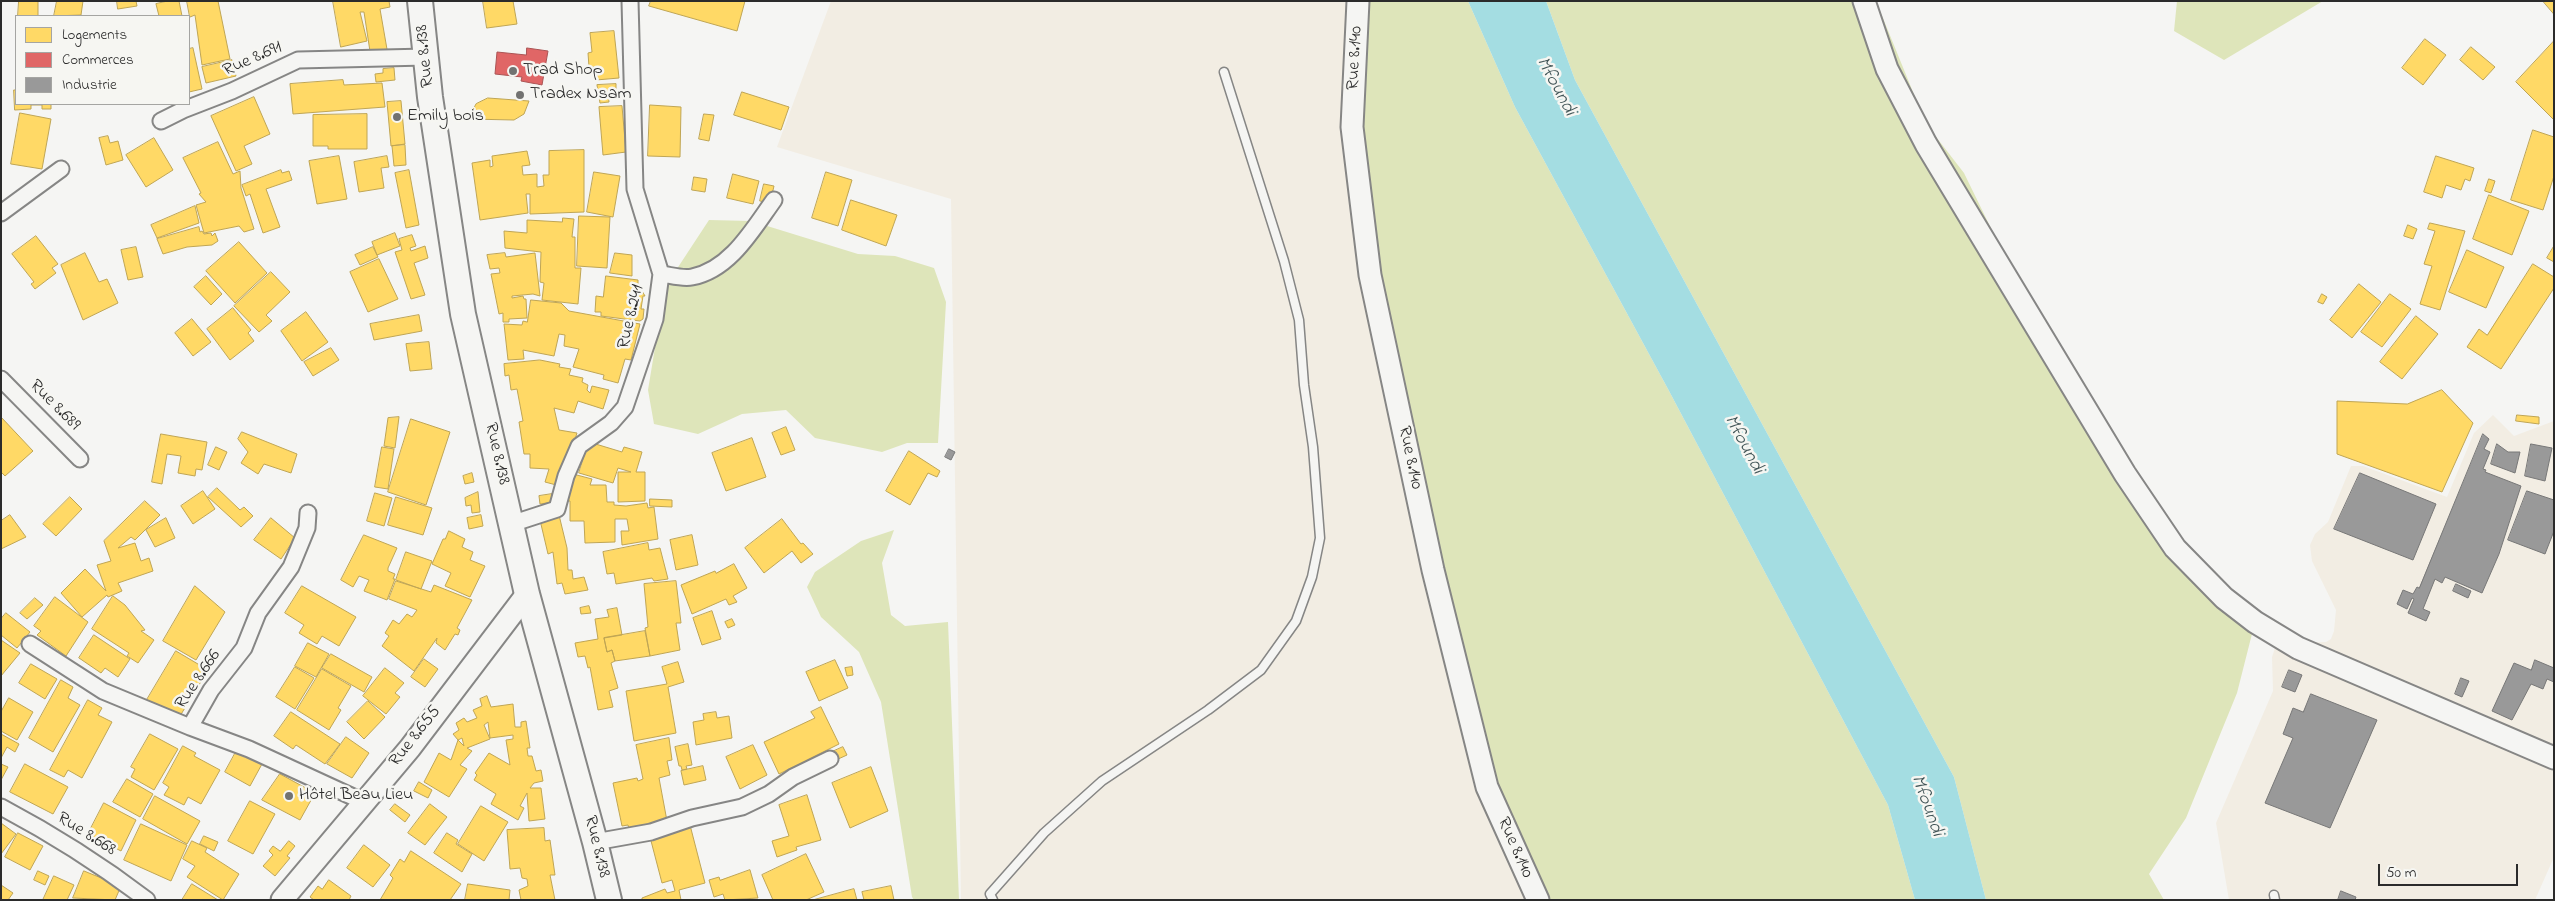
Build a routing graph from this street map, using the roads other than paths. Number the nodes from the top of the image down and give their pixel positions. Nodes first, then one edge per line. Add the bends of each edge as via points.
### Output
1 (420, 1) edge
2 (630, 1) edge
3 (1358, 1) edge
4 (1864, 1) edge
5 (426, 57) junction
6 (1224, 72) dead end
7 (161, 121) dead end
8 (61, 169) dead end
9 (774, 200) dead end
10 (1, 213) edge
11 (661, 274) junction
12 (1, 379) edge
13 (80, 459) dead end
14 (308, 512) dead end
15 (511, 524) junction
16 (527, 594) junction
17 (30, 644) dead end
18 (190, 727) junction
19 (2554, 758) edge
20 (830, 759) dead end
21 (364, 802) junction
22 (1, 807) edge
23 (595, 842) junction
24 (147, 900) edge
25 (282, 900) edge
26 (609, 900) edge
27 (993, 900) edge
28 (1538, 900) edge

1 - 5 main road, Rue 8.138
2 - 11 street, Rue 8.241 via 635,189
3 - 28 main road, Rue 8.140 via 1352,127 1370,275 1433,570 1486,787
4 - 19 main road via 1887,69 1926,144 2125,474 2175,548 2224,598 2255,622 2298,648
5 - 7 street, Rue 8.691 via 298,60
5 - 15 main road, Rue 8.138 via 463,314
6 - 27 lane via 1284,261 1299,320 1320,538 1312,577 1296,621 1261,670 1102,781 1044,833 990,894
8 - 10 street
9 - 11 street via 744,242 715,269 690,278
11 - 15 street, Rue 8.241 via 655,319 625,407 611,423 580,446 566,476 557,509
12 - 13 street, Rue 8.689
14 - 18 street, Rue 8.666 via 307,528 291,567 258,614 244,648 211,690
15 - 16 main road, Rue 8.138
16 - 21 main road, Rue 8.655 via 410,748
16 - 23 main road, Rue 8.138
17 - 18 street via 103,691
18 - 21 street, Rue 8.666 via 249,749
20 - 23 street via 742,807 692,818 651,832
21 - 25 main road, Rue 8.655
22 - 24 street, Rue 8.668 via 38,826
23 - 26 main road, Rue 8.138

